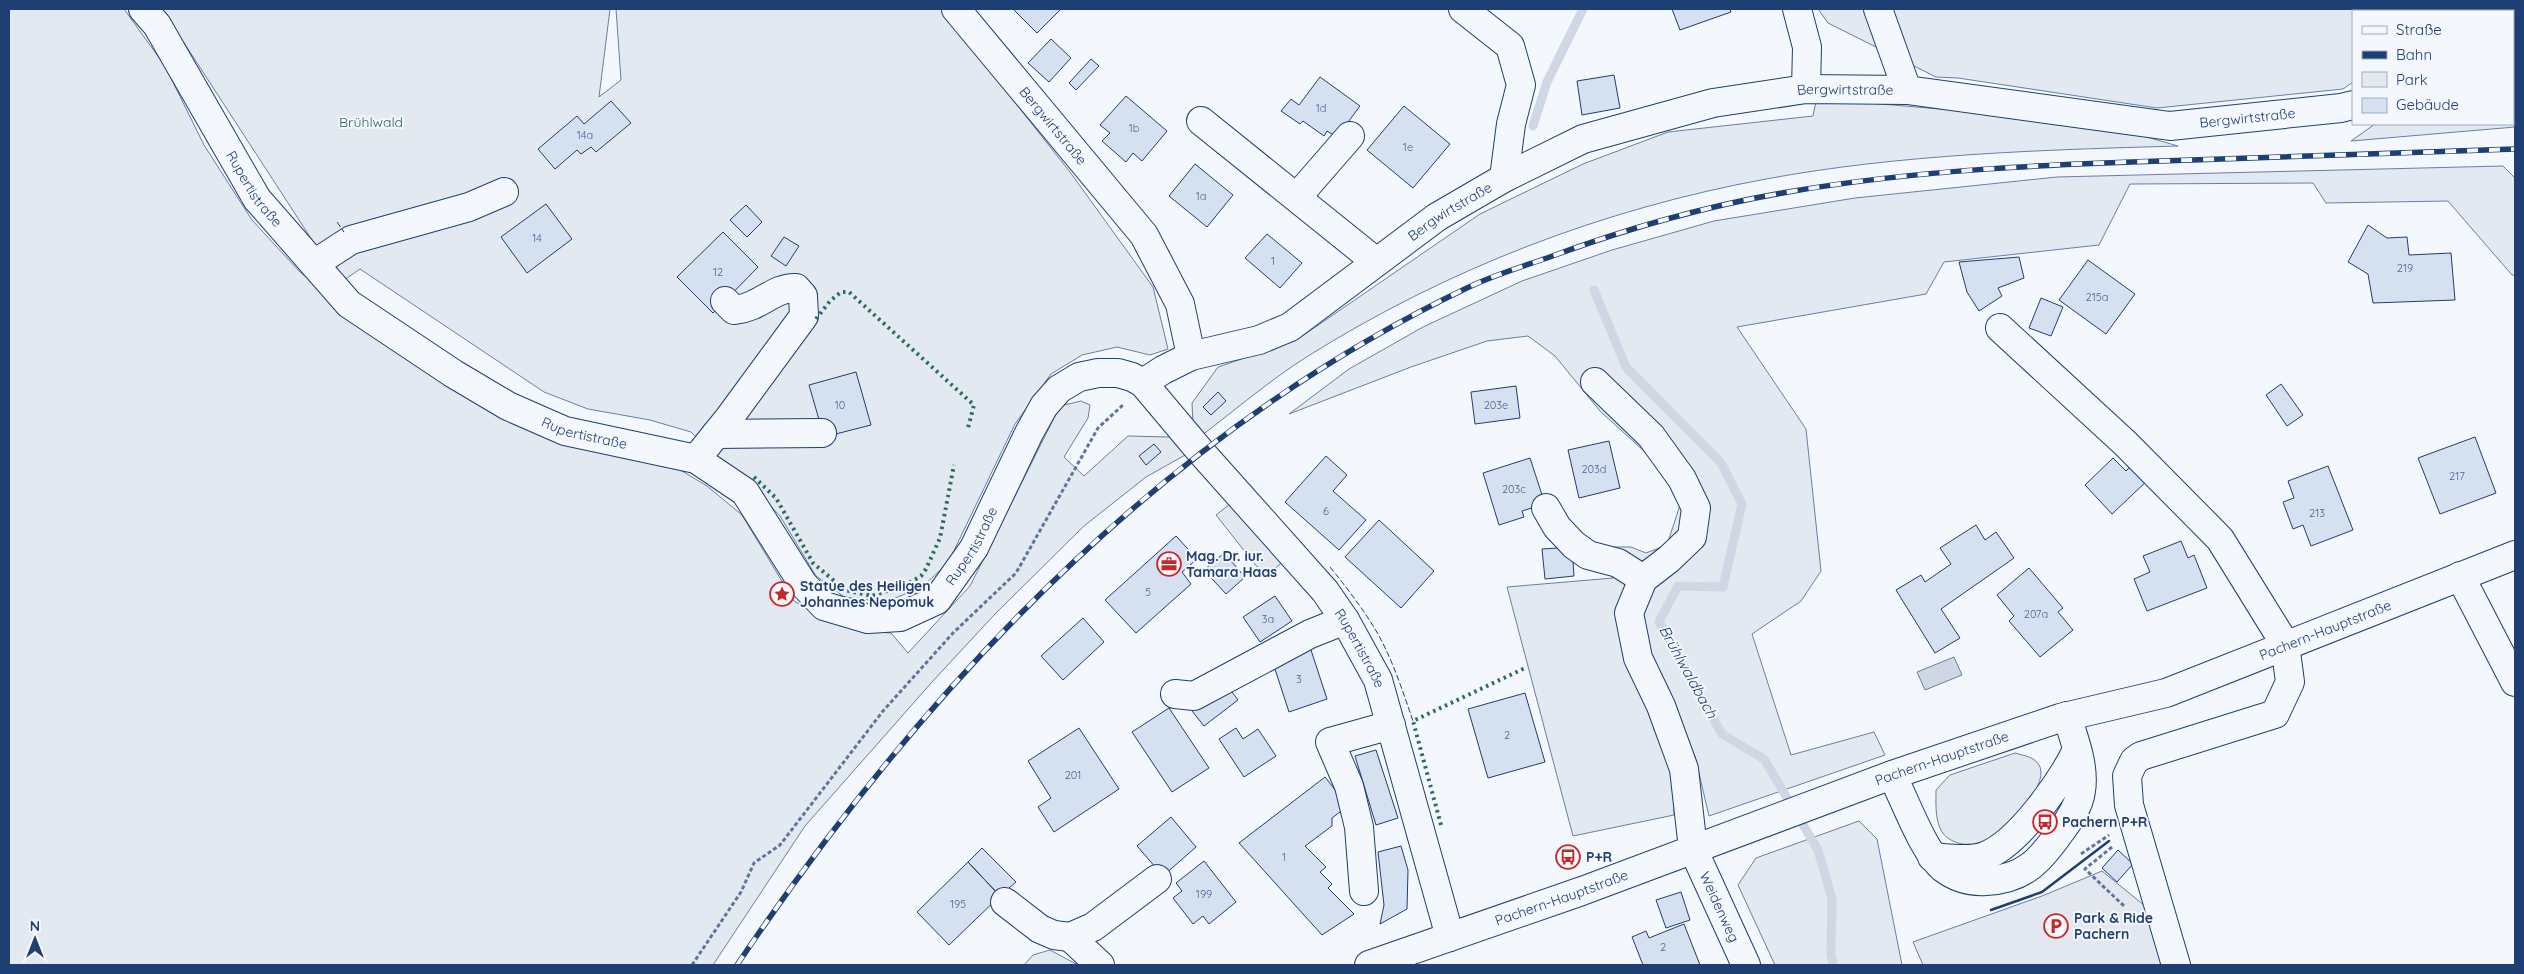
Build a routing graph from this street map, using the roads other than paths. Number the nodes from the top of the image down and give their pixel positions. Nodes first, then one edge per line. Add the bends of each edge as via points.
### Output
1 (143, 9) edge
2 (956, 9) edge
3 (1463, 9) edge
4 (1797, 9) edge
5 (1878, 9) edge
6 (1806, 90) junction
7 (1907, 90) junction
8 (2352, 105) edge
9 (1201, 121) dead end
10 (1350, 136) dead end
11 (1504, 178) junction
12 (504, 192) dead end
13 (1297, 197) junction
14 (1375, 261) junction
15 (314, 264) junction
16 (725, 301) dead end
17 (2000, 328) dead end
18 (1192, 356) junction
19 (1596, 382) dead end
20 (1143, 383) junction
21 (822, 432) dead end
22 (716, 434) junction
23 (696, 459) junction
24 (1546, 508) dead end
25 (2515, 555) edge
26 (2460, 576) junction
27 (1643, 578) junction
28 (1345, 620) junction
29 (2285, 644) junction
30 (2515, 682) edge
31 (1175, 694) dead end
32 (2067, 716) junction
33 (1391, 724) junction
34 (2077, 750) junction
35 (1892, 775) junction
36 (1693, 849) junction
37 (1932, 857) junction
38 (1157, 879) dead end
39 (1364, 891) dead end
40 (1005, 902) dead end
41 (1070, 937) junction
42 (1450, 937) junction
43 (1100, 965) edge
44 (1369, 965) edge
45 (1746, 965) edge
46 (2176, 965) edge

1 - 15 main road, Rupertistraße via 156,25 257,199
2 - 18 main road, Bergwirtstraße via 1144,236 1180,304
3 - 11 main road via 1510,46 1521,85 1511,124
4 - 6 main road via 1807,46
5 - 7 main road
6 - 7 main road, Bergwirtstraße
6 - 11 main road, Bergwirtstraße via 1712,103 1583,139
7 - 8 main road, Bergwirtstraße via 2170,126
9 - 13 main road
10 - 13 main road
11 - 14 main road, Bergwirtstraße via 1437,217
12 - 15 main road via 469,207 351,240
13 - 14 main road
14 - 18 main road, Bergwirtstraße via 1290,327 1259,340
15 - 23 main road, Rupertistraße via 349,304 508,406 565,431
16 - 22 main road via 734,310 745,309 773,294 796,288 803,296 804,316
17 - 29 main road via 2126,444 2220,539
18 - 20 main road, Bergwirtstraße
19 - 27 main road via 1651,436 1682,479 1696,508 1692,537
20 - 23 main road, Rupertistraße via 1118,373 1098,373 1079,377 1059,389 1044,406 1029,432 974,548 937,600 900,617 868,619 824,606 803,584 745,492
20 - 28 main road, Rupertistraße via 1309,572
21 - 22 main road
22 - 23 main road
24 - 27 main road via 1557,527 1588,555 1618,563
25 - 26 main road, Pachern-Hauptstraße
26 - 29 main road, Pachern-Hauptstraße
26 - 30 main road
27 - 36 main road, Weidenweg via 1629,613 1638,658 1661,706 1684,769
28 - 31 main road via 1310,634 1194,696
28 - 33 main road, Rupertistraße via 1378,680
29 - 32 main road, Pachern-Hauptstraße via 2166,693
29 - 46 main road via 2290,682 2275,714 2141,756 2134,761 2127,776 2129,805
32 - 34 main road
32 - 35 main road, Pachern-Hauptstraße
33 - 39 main road via 1330,742 1349,786 1359,827
33 - 42 main road, Rupertistraße
34 - 37 main road via 2052,792 2006,843 1984,857
34 - 37 main road via 2081,791 2072,816 2047,852 2033,865 2018,875 1996,881 1973,882 1954,876
35 - 36 main road, Pachern-Hauptstraße
35 - 37 main road
36 - 42 main road, Pachern-Hauptstraße
36 - 45 main road, Weidenweg
38 - 41 main road via 1093,927
40 - 41 main road via 1040,929
41 - 43 main road
42 - 44 main road, Pachern-Hauptstraße

